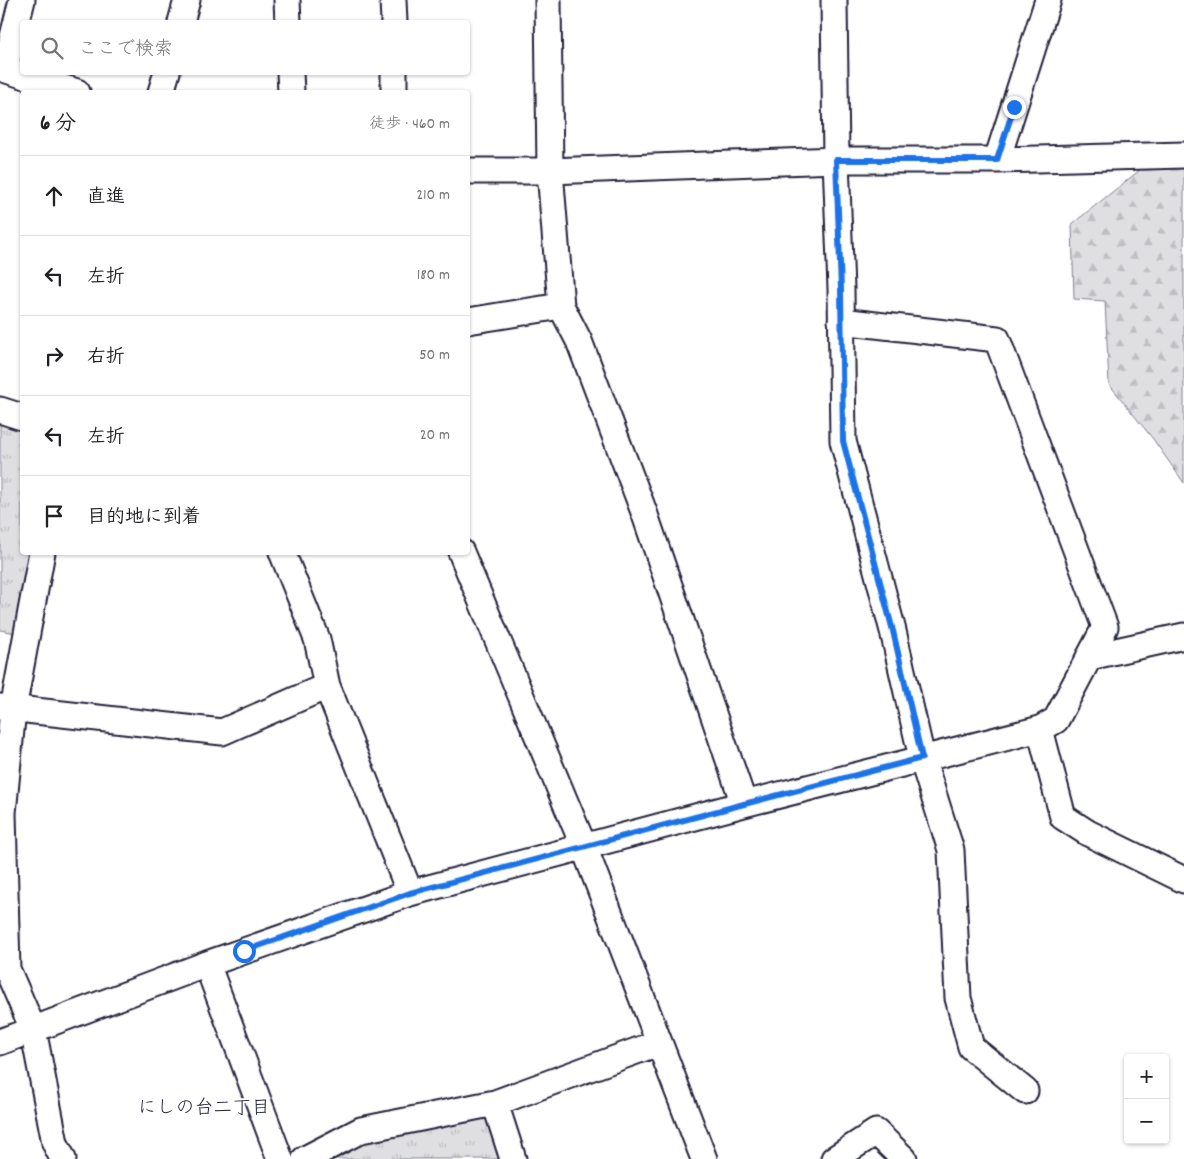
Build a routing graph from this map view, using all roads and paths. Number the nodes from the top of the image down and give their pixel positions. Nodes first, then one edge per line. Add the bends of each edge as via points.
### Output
1 (22, 0) edge
2 (187, 0) edge
3 (287, 0) edge
4 (393, 0) edge
5 (548, 0) edge
6 (834, 0) edge
7 (1048, 0) edge
8 (182, 20) edge
9 (288, 20) edge
10 (394, 20) edge
11 (3, 69) edge
12 (20, 74) edge
13 (23, 75) edge
14 (166, 75) edge
15 (290, 75) edge
16 (394, 75) edge
17 (71, 90) edge
18 (162, 90) edge
19 (292, 90) edge
20 (394, 90) edge
21 (1184, 155) edge
22 (836, 160) junction
23 (997, 160) junction
24 (470, 170) edge
25 (550, 171) junction
26 (560, 306) junction
27 (470, 321) edge
28 (840, 321) junction
29 (0, 410) edge
30 (20, 416) edge
31 (41, 555) edge
32 (283, 555) edge
33 (462, 555) edge
34 (1184, 636) edge
35 (1089, 657) junction
36 (327, 686) junction
37 (7, 708) edge
38 (1040, 729) junction
39 (922, 758) junction
40 (744, 804) junction
41 (584, 847) junction
42 (1184, 880) edge
43 (410, 893) junction
44 (207, 964) junction
45 (33, 1029) junction
46 (0, 1042) edge
47 (658, 1043) junction
48 (1025, 1091) dead end
49 (495, 1103) junction
50 (63, 1159) edge
51 (280, 1159) edge
52 (305, 1159) edge
53 (513, 1159) edge
54 (704, 1159) edge
55 (834, 1159) edge
56 (904, 1159) edge

1 - 11 street
2 - 8 street
3 - 9 street
4 - 10 street
5 - 25 street
6 - 22 street
7 - 23 street
11 - 12 street
13 - 17 street
14 - 18 street
15 - 19 street
16 - 20 street
21 - 23 street
22 - 23 street
22 - 25 street
22 - 28 street
24 - 25 street
25 - 26 street
26 - 27 street
26 - 40 street via 579,341 644,512
28 - 35 street via 997,339 1104,627
28 - 39 street via 843,441 893,631
29 - 30 street
31 - 37 street
32 - 36 street via 317,639
33 - 41 street
34 - 35 street
35 - 38 street via 1056,720
36 - 37 street via 222,732
36 - 43 street
37 - 45 street via 3,813 7,969
38 - 39 street
38 - 42 street via 1063,817 1088,833
39 - 40 street
39 - 48 street via 951,850 958,998 971,1047
40 - 41 street
41 - 43 street
41 - 47 street
43 - 44 street
44 - 45 street
44 - 51 street
45 - 46 street
45 - 50 street via 55,1143
47 - 49 street
47 - 54 street
49 - 52 street via 361,1130
49 - 53 street
55 - 56 street via 876,1132

